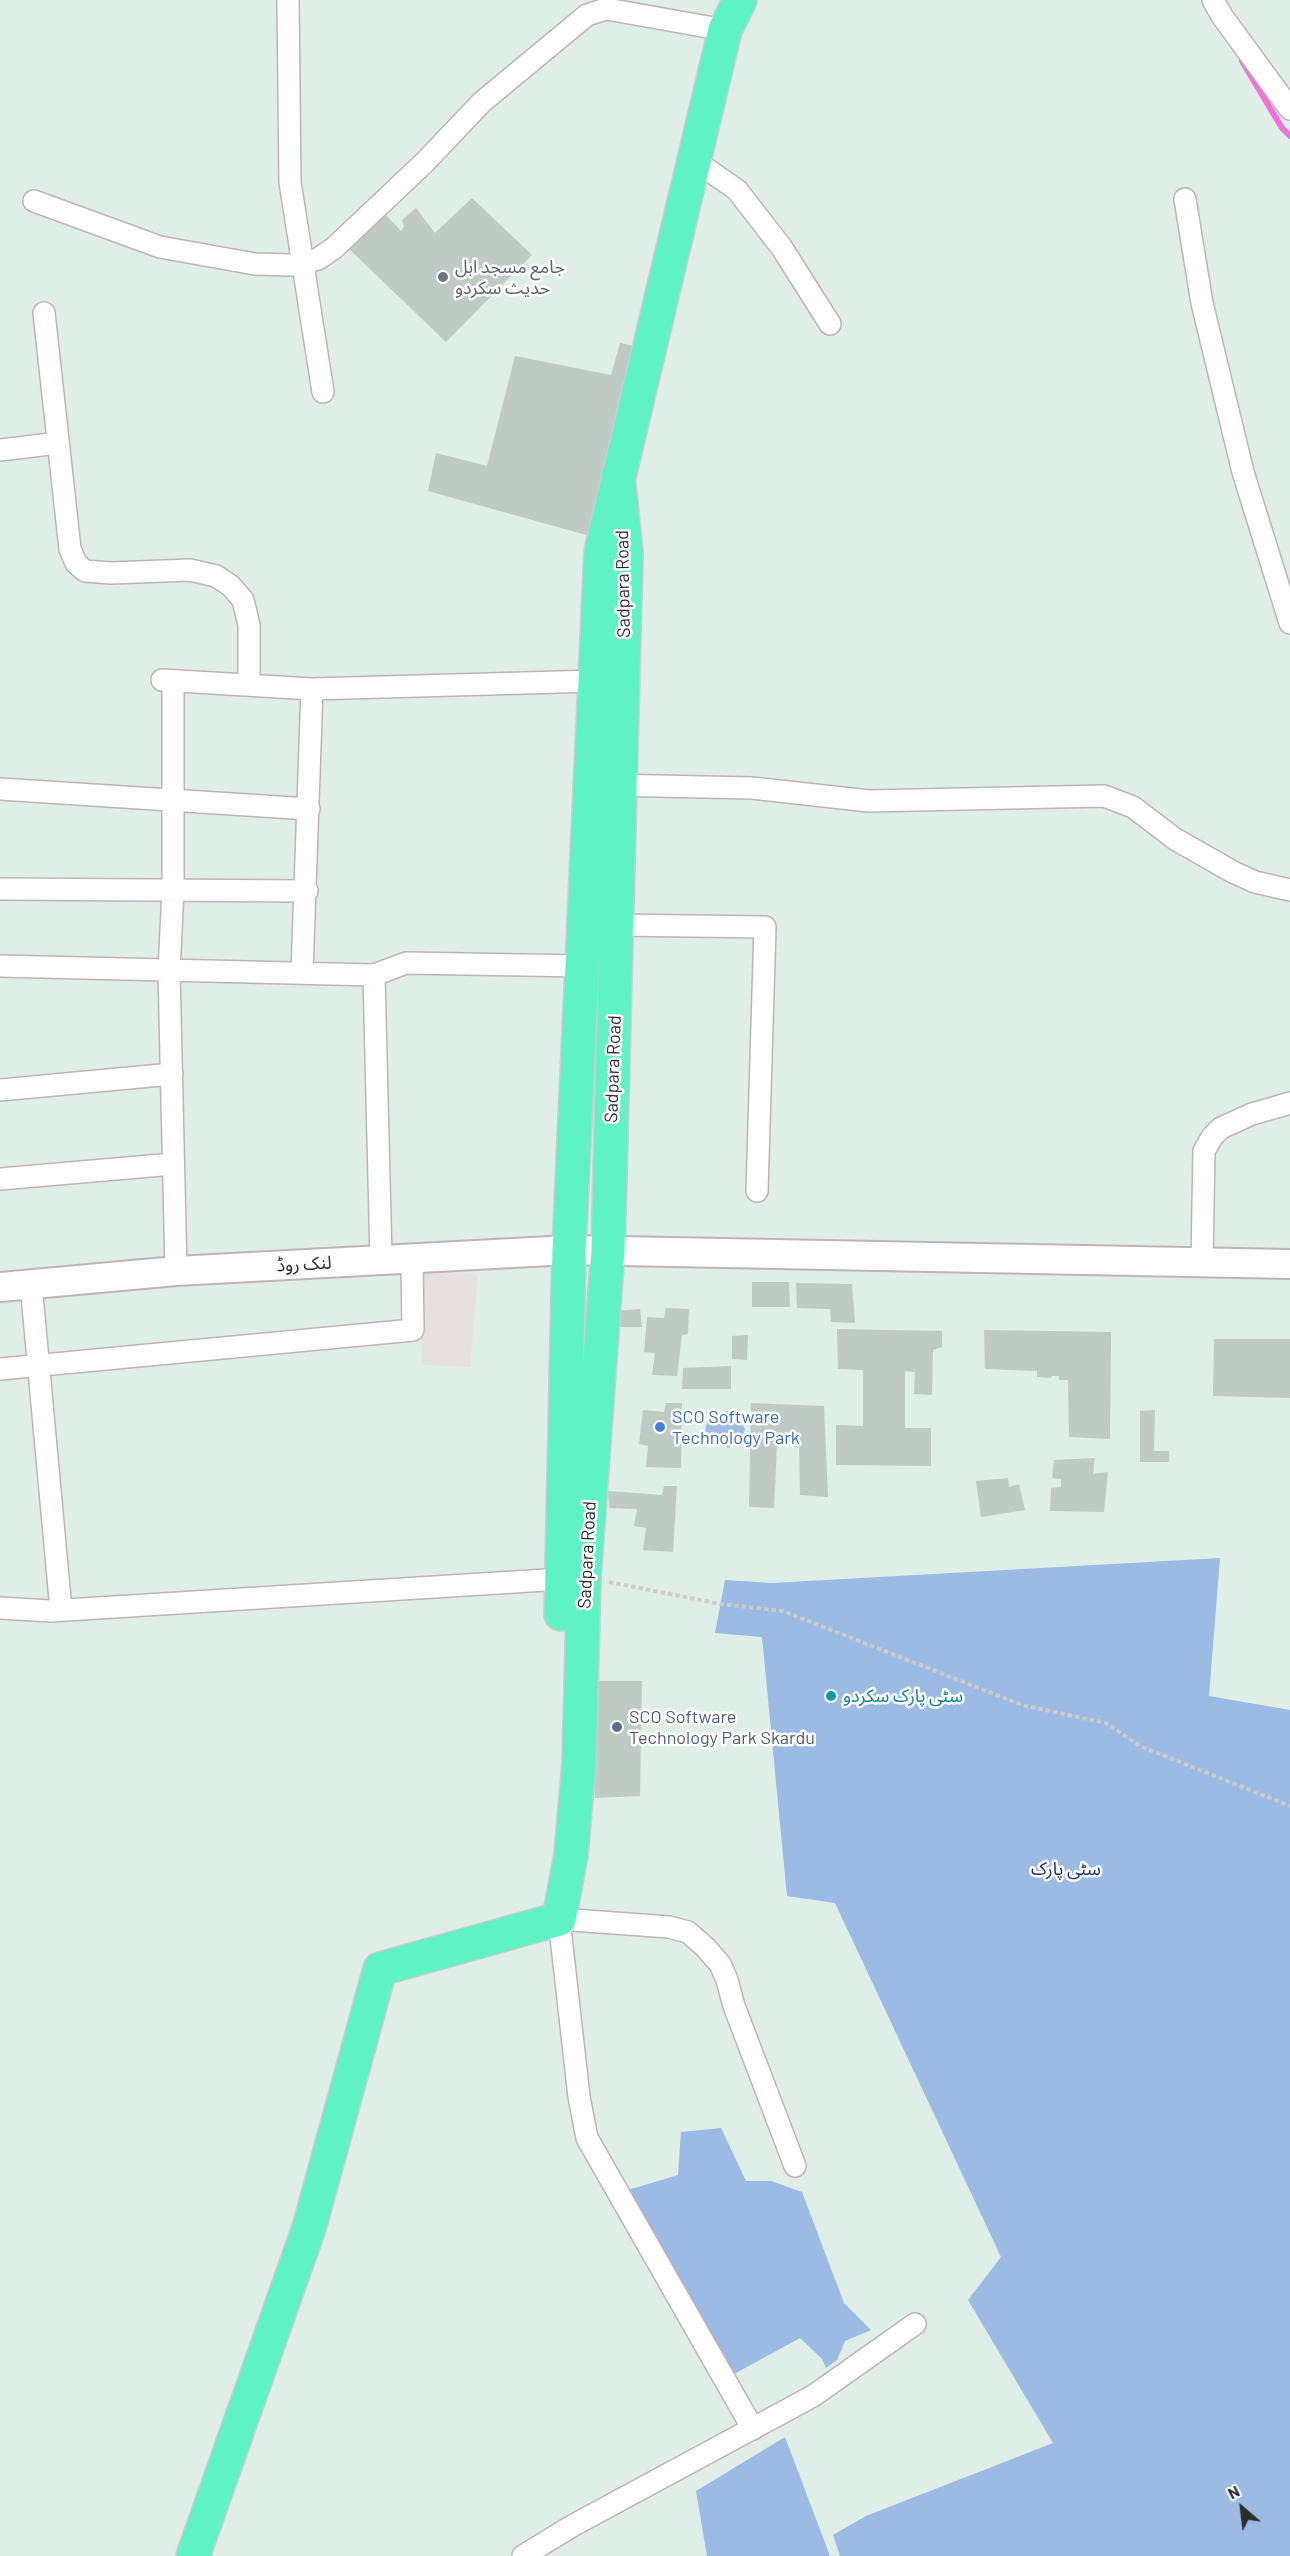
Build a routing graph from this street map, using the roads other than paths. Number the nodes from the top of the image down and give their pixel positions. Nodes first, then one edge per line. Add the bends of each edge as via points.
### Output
1 (288, 0) edge
2 (740, 0) edge
3 (1213, 0) edge
4 (725, 30) junction
5 (1290, 109) edge
6 (694, 160) junction
7 (1185, 199) dead end
8 (34, 201) dead end
9 (304, 263) junction
10 (44, 313) dead end
11 (830, 324) dead end
12 (323, 392) dead end
13 (58, 443) junction
14 (0, 450) edge
15 (618, 477) junction
16 (1290, 623) edge
17 (595, 681) junction
18 (249, 685) junction
19 (312, 689) junction
20 (605, 785) junction
21 (0, 789) edge
22 (173, 802) junction
23 (309, 810) junction
24 (0, 889) edge
25 (173, 890) junction
26 (1290, 890) edge
27 (307, 891) junction
28 (616, 925) junction
29 (0, 966) edge
30 (582, 966) junction
31 (169, 971) junction
32 (302, 973) junction
33 (374, 975) junction
34 (172, 1074) junction
35 (0, 1090) edge
36 (1290, 1103) edge
37 (173, 1164) junction
38 (0, 1179) edge
39 (757, 1191) dead end
40 (569, 1250) junction
41 (608, 1250) junction
42 (412, 1258) junction
43 (381, 1260) junction
44 (1202, 1263) junction
45 (1290, 1263) edge
46 (176, 1270) junction
47 (31, 1284) junction
48 (0, 1287) edge
49 (38, 1364) junction
50 (0, 1369) edge
51 (573, 1578) junction
52 (0, 1608) edge
53 (61, 1610) junction
54 (559, 1919) junction
55 (795, 2166) dead end
56 (915, 2324) dead end
57 (753, 2429) junction
58 (193, 2556) edge
59 (524, 2556) edge

1 - 9 street via 290,182
2 - 4 main road
3 - 5 street
4 - 6 main road
4 - 9 street via 606,9 587,15 482,102 334,248
6 - 11 street via 737,190 782,248
6 - 15 main road
7 - 16 street via 1202,303 1243,472
8 - 9 street via 160,248 255,264
9 - 12 street
10 - 13 street
13 - 14 street
13 - 18 street via 70,549 76,563 85,571 111,573 190,570 216,576 231,586 243,600 249,625
15 - 17 main road, Sadpara Road via 601,552
15 - 20 main road, Sadpara Road via 626,553
17 - 19 street
17 - 20 main road, Sadpara Road
18 - 19 street
18 - 22 street via 167,680
19 - 23 street
20 - 26 street via 752,788 869,801 1104,796 1132,807 1233,872 1270,887
20 - 28 main road, Sadpara Road
20 - 30 main road, Sadpara Road
21 - 22 street
22 - 23 street
22 - 25 street
23 - 27 street
24 - 25 street
25 - 27 street
25 - 31 street
27 - 32 street
28 - 39 street via 765,927
28 - 41 main road, Sadpara Road
29 - 31 street
30 - 33 street via 406,963
30 - 40 main road, Sadpara Road
31 - 32 street
31 - 34 street
32 - 33 street
33 - 43 street
34 - 35 street
34 - 37 street
36 - 44 street via 1221,1128 1204,1151
37 - 38 street
37 - 46 street
40 - 41 main road, لنک روڈ
40 - 42 main road, لنک روڈ
40 - 51 main road, Sadpara Road
41 - 44 main road, لنک روڈ
41 - 51 main road, Sadpara Road
42 - 43 main road, لنک روڈ
42 - 49 street via 413,1330
43 - 46 main road, لنک روڈ
44 - 45 main road, لنک روڈ
46 - 47 main road, لنک روڈ
47 - 48 main road, لنک روڈ
47 - 49 street
49 - 50 street
49 - 53 street
51 - 53 street
51 - 54 main road, Sadpara Road via 557,1767 572,1855
52 - 53 street
54 - 55 street via 669,1927 688,1932 705,1947 720,1964 727,1980
54 - 57 street via 587,2138
54 - 58 main road via 380,1969 309,2228
56 - 57 street via 813,2396
57 - 59 street

